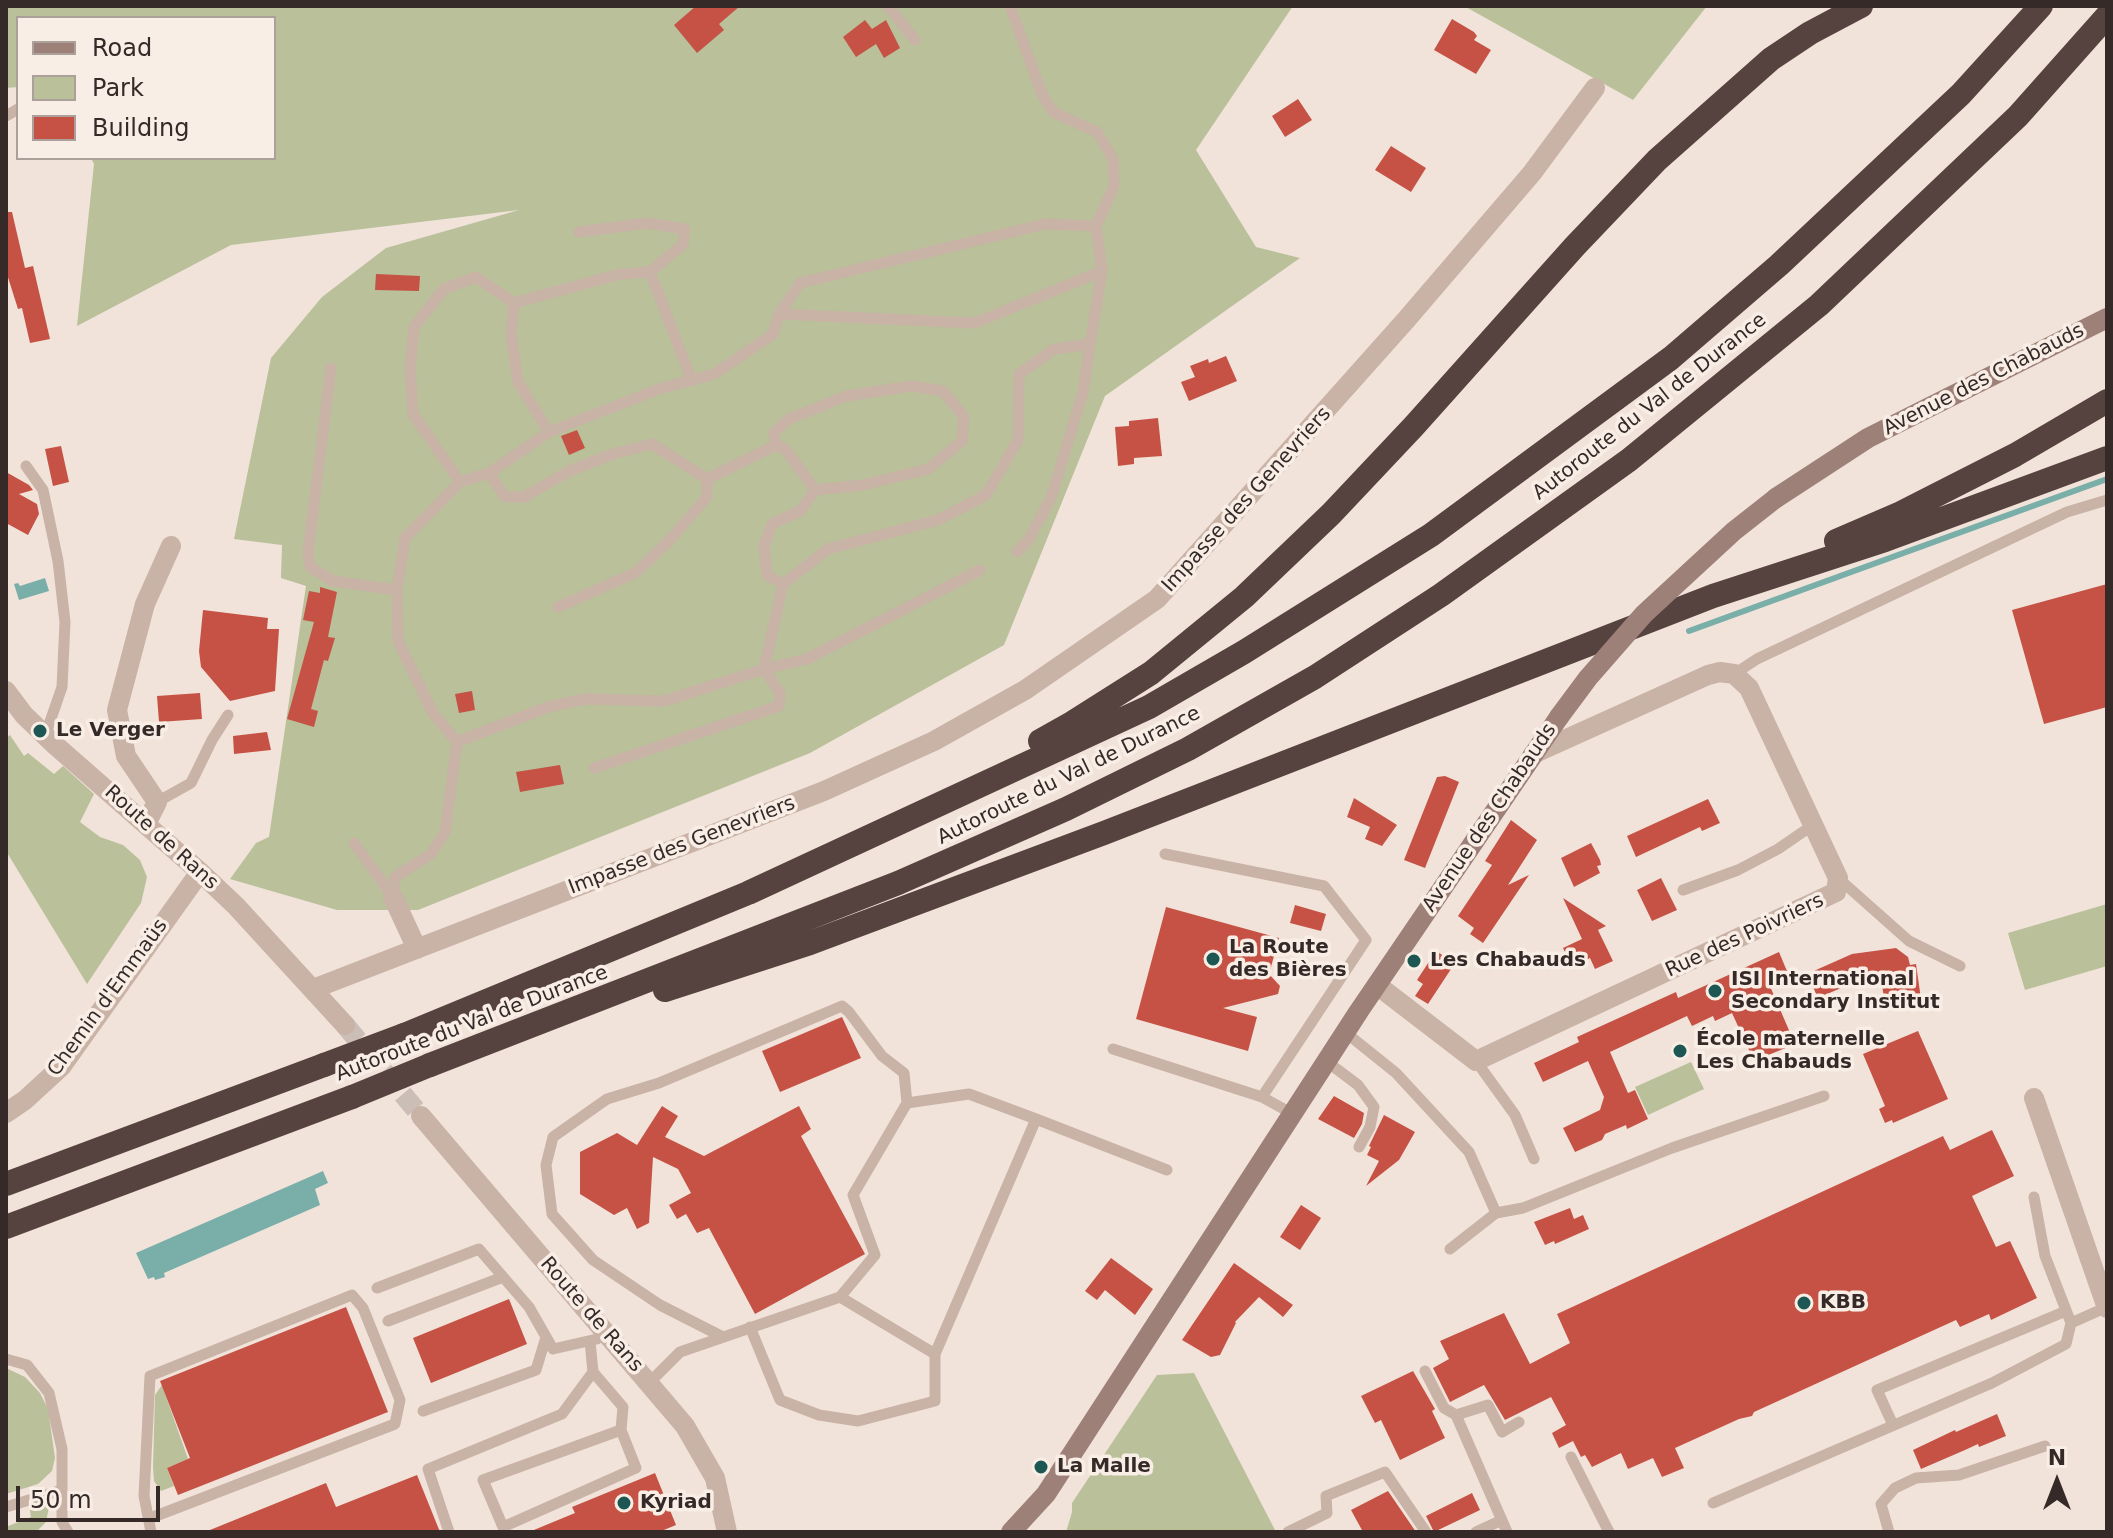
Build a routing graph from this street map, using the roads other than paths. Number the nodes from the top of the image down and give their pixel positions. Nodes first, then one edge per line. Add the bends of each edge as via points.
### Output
1 (888, 6) edge
2 (1010, 6) edge
3 (1861, 6) edge
4 (2041, 6) edge
5 (2107, 16) edge
6 (915, 40) dead end
7 (1595, 88) dead end
8 (1096, 226) junction
9 (579, 232) dead end
10 (1102, 271) junction
11 (650, 272) junction
12 (514, 303) junction
13 (779, 314) junction
14 (2107, 318) edge
15 (1090, 344) junction
16 (331, 368) dead end
17 (692, 381) junction
18 (2107, 401) edge
19 (549, 432) junction
20 (776, 445) junction
21 (2107, 458) edge
22 (26, 466) dead end
23 (489, 473) junction
24 (707, 479) junction
25 (460, 482) junction
26 (815, 490) junction
27 (2107, 500) edge
28 (171, 546) dead end
29 (1017, 552) dead end
30 (980, 570) dead end
31 (783, 584) junction
32 (397, 590) junction
33 (1713, 596) junction
34 (558, 607) dead end
35 (764, 669) junction
36 (1734, 674) junction
37 (6, 691) edge
38 (228, 715) dead end
39 (45, 736) junction
40 (457, 742) junction
41 (1533, 754) junction
42 (594, 768) dead end
43 (157, 802) junction
44 (146, 824) junction
45 (1813, 825) junction
46 (354, 843) dead end
47 (1165, 854) dead end
48 (200, 872) junction
49 (1838, 878) junction
50 (1683, 890) dead end
51 (748, 893) junction
52 (393, 897) junction
53 (417, 949) junction
54 (1960, 966) dead end
55 (1377, 985) junction
56 (313, 989) junction
57 (345, 1025) tunnel mouth
58 (1345, 1032) junction
59 (1113, 1049) dead end
60 (1326, 1061) junction
61 (1476, 1061) junction
62 (430, 1065) junction
63 (1824, 1096) dead end
64 (1262, 1097) junction
65 (2034, 1098) dead end
66 (907, 1103) junction
67 (6, 1113) edge
68 (1291, 1113) junction
69 (421, 1116) tunnel mouth
70 (1036, 1119) junction
71 (1359, 1147) dead end
72 (1534, 1159) dead end
73 (1167, 1170) dead end
74 (6, 1184) edge
75 (2034, 1197) dead end
76 (1496, 1213) junction
77 (6, 1227) edge
78 (1450, 1249) dead end
79 (503, 1277) junction
80 (377, 1288) dead end
81 (840, 1297) junction
82 (2107, 1307) edge
83 (2066, 1311) junction
84 (388, 1321) dead end
85 (2071, 1323) junction
86 (750, 1327) junction
87 (721, 1336) junction
88 (546, 1337) junction
89 (600, 1339) junction
90 (935, 1354) junction
91 (6, 1359) edge
92 (1425, 1371) dead end
93 (593, 1372) junction
94 (649, 1383) junction
95 (423, 1411) dead end
96 (1456, 1415) junction
97 (1519, 1422) dead end
98 (1893, 1425) junction
99 (621, 1430) junction
100 (2045, 1446) dead end
101 (1571, 1457) dead end
102 (62, 1490) junction
103 (1046, 1494) junction
104 (1713, 1503) dead end
105 (6, 1507) edge
106 (148, 1519) junction
107 (1505, 1526) edge
108 (66, 1532) edge
109 (151, 1532) edge
110 (449, 1532) edge
111 (727, 1532) edge
112 (1011, 1532) edge
113 (1034, 1532) edge
114 (1288, 1532) edge
115 (1426, 1532) edge
116 (1476, 1532) edge
117 (1609, 1532) edge
118 (1889, 1532) edge

1 - 6 lane
2 - 8 lane via 1053,112 1097,132 1113,159 1114,186
3 - 51 highway via 1771,59 1657,160 1331,514 1244,597 1151,673 1061,730
4 - 51 highway, Autoroute du Val de Durance via 1961,94 1779,265 1671,358 1431,535 1149,707
5 - 62 highway, Autoroute du Val de Durance via 2018,116 1819,305 1629,460 1441,595 1315,677 1188,749 912,877
7 - 53 street, Impasse des Genevriers via 1532,173 1406,320 1157,599 1025,690 934,741 824,791
8 - 10 lane
8 - 13 lane via 1045,224 800,283
9 - 11 lane via 647,223 685,229 683,244
10 - 13 lane via 975,323
10 - 15 lane
11 - 12 lane via 620,274
11 - 17 lane
12 - 19 lane via 511,334 518,382
12 - 25 lane via 476,277 444,289 414,327 413,414
13 - 17 lane via 773,334 714,374
14 - 41 main road, Avenue des Chabauds, bridge via 1868,438 1776,498 1644,614 1588,678
15 - 29 lane via 1083,392 1051,498
15 - 31 lane via 1054,349 1019,374 1018,440 986,495 938,520 828,549
16 - 32 lane via 310,567 333,581
17 - 19 lane
18 - 33 highway via 1901,513
19 - 23 lane
20 - 24 lane
20 - 26 lane via 786,450
20 - 26 lane via 774,433 789,419 846,396 912,386 943,391 964,417 962,441 928,469
21 - 33 highway via 1885,540
22 - 39 lane via 43,490 65,622 62,687
23 - 24 lane via 505,497 524,497 569,471 652,444
23 - 25 lane
24 - 34 lane via 707,497 635,573
25 - 32 lane via 405,538
26 - 31 lane via 800,511 772,524 764,546 767,575
27 - 36 lane via 2067,512
28 - 43 street via 145,604 117,710 126,756
30 - 35 lane via 807,659
31 - 35 lane
32 - 40 lane via 398,641 433,713
33 - 62 highway via 810,943
35 - 40 lane via 664,701 585,699 548,707
35 - 42 lane via 780,693 779,706
36 - 41 street via 1708,675
36 - 45 street, Rue des Poivriers via 1749,688
37 - 39 street, Route de Rans
38 - 43 lane via 191,783
39 - 44 street, Route de Rans
40 - 52 lane via 445,832 431,854 395,877
41 - 55 main road, Avenue des Chabauds
43 - 44 street
44 - 48 street, Route de Rans
45 - 49 street, Rue des Poivriers
45 - 50 lane via 1738,870
46 - 52 lane
47 - 64 lane via 1324,886 1366,940
48 - 56 street, Route de Rans
48 - 67 street, Chemin d'Emmaüs via 61,1067
49 - 54 lane via 1909,941
49 - 61 street, Rue des Poivriers via 1836,892 1822,901
51 - 74 highway, Autoroute du Val de Durance, bridge via 404,1035
52 - 53 street
53 - 56 street, Impasse des Genevriers
55 - 58 main road, Avenue des Chabauds
55 - 61 street
56 - 57 street, Route de Rans
58 - 60 main road, Avenue des Chabauds
58 - 76 lane via 1396,1073 1469,1152
59 - 64 lane
60 - 68 main road, Avenue des Chabauds
60 - 71 lane via 1358,1085 1374,1107
61 - 72 lane via 1515,1115
62 - 77 highway, Autoroute du Val de Durance, bridge
63 - 76 lane via 1672,1148 1523,1208
64 - 68 lane
65 - 82 street
66 - 70 lane via 969,1094
66 - 81 lane via 853,1195 875,1255
66 - 87 lane via 904,1073 882,1056 842,1006 659,1083 607,1099 553,1137 546,1165 552,1214 593,1260 660,1305
68 - 103 main road, Avenue des Chabauds
69 - 89 street, Route de Rans
70 - 73 lane
70 - 90 lane
75 - 83 lane via 2045,1256
76 - 78 lane
79 - 80 lane via 479,1249
79 - 84 lane
79 - 88 lane
81 - 86 lane
81 - 90 lane
82 - 85 lane
83 - 85 lane
83 - 98 lane via 1877,1390
85 - 98 lane via 2066,1344
86 - 87 lane
86 - 90 lane via 780,1400 819,1415 858,1421 935,1401
87 - 94 lane via 680,1352
88 - 89 lane via 553,1349
88 - 95 lane via 536,1370
89 - 93 lane
89 - 94 street, Route de Rans
91 - 102 lane via 27,1365 49,1393 62,1449
92 - 96 lane via 1444,1408
93 - 99 lane via 623,1407
93 - 110 lane via 562,1414 428,1469
94 - 111 street, Route de Rans via 685,1426 715,1478
96 - 97 lane via 1488,1405 1502,1432
96 - 107 lane
98 - 104 lane
99 - 99 lane via 483,1480 503,1527 636,1468
100 - 118 lane via 1959,1475 1916,1478 1895,1488 1881,1504
101 - 117 lane
102 - 105 lane
102 - 108 lane
103 - 112 main road, Avenue des Chabauds
103 - 113 main road, Avenue des Chabauds
106 - 106 lane via 144,1496 150,1376 352,1295 363,1308 400,1400 395,1424
106 - 109 lane
107 - 116 lane
114 - 115 lane via 1327,1513 1326,1496 1385,1472

